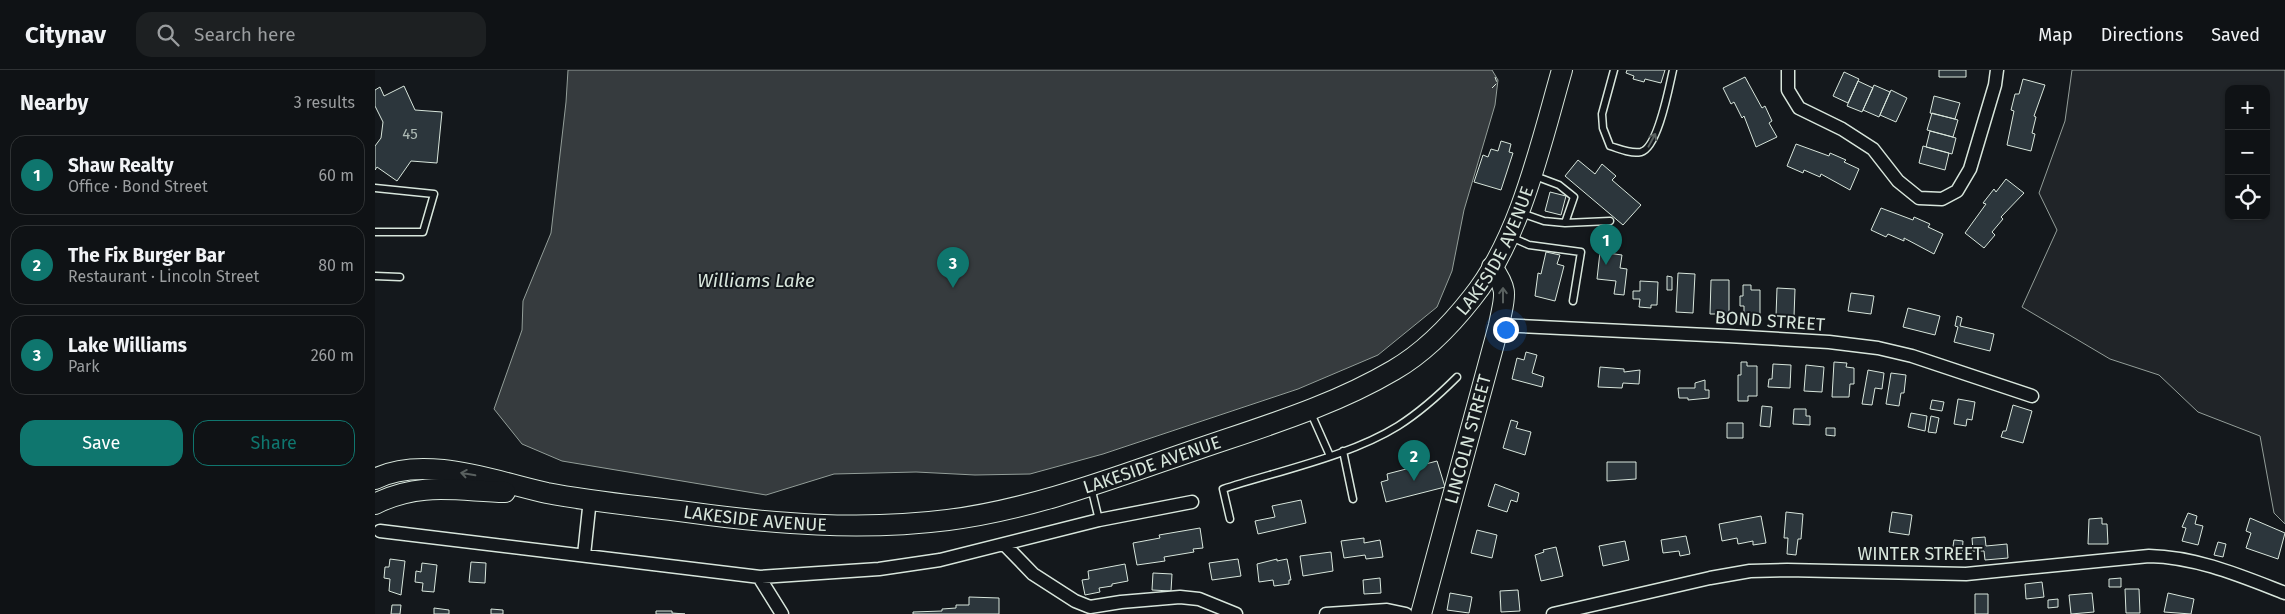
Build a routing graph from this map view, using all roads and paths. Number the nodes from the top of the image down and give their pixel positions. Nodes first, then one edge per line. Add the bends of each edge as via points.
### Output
1 (1562, 70) edge
2 (1614, 70) edge
3 (1673, 70) edge
4 (1788, 70) edge
5 (1997, 70) edge
6 (1531, 175) junction
7 (375, 188) edge
8 (1518, 212) junction
9 (1610, 221) dead end
10 (1565, 223) junction
11 (375, 232) edge
12 (1508, 235) junction
13 (1492, 267) junction
14 (375, 276) edge
15 (400, 277) dead end
16 (1573, 301) dead end
17 (1499, 325) junction
18 (1457, 377) dead end
19 (2032, 396) dead end
20 (1310, 410) junction
21 (1343, 451) junction
22 (1329, 456) junction
23 (375, 479) edge
24 (1091, 486) junction
25 (550, 493) junction
26 (589, 499) junction
27 (1353, 499) dead end
28 (1192, 502) dead end
29 (375, 504) edge
30 (1230, 519) dead end
31 (1099, 520) junction
32 (380, 531) dead end
33 (1004, 544) junction
34 (585, 555) junction
35 (759, 577) junction
36 (2285, 593) edge
37 (782, 614) edge
38 (1236, 614) edge
39 (1326, 614) edge
40 (1406, 614) edge
41 (1421, 614) edge
42 (1553, 614) edge

1 - 6 main road, LAKESIDE AVENUE
2 -> 3 lane via 1603,114 1603,128 1610,146 1627,152 1641,152 1650,147
4 - 5 street via 1788,90 1799,108 1873,149 1898,181 1919,198 1942,199 1957,191 1970,169
6 - 8 main road, LAKESIDE AVENUE
6 - 10 lane via 1559,185 1574,197
7 - 11 lane via 434,194 423,232
8 - 10 lane via 1544,221
8 - 12 main road, LAKESIDE AVENUE
9 - 10 lane
12 - 13 main road, LAKESIDE AVENUE
12 - 16 lane via 1529,245 1581,252
17 -> 13 main road, LINCOLN STREET via 1505,292
13 - 20 main road, LAKESIDE AVENUE via 1475,295 1430,344 1376,380
14 - 15 lane
17 - 19 street, BOND STREET via 1829,342 1878,348
17 - 41 main road, LINCOLN STREET
18 - 21 lane via 1431,402 1398,426
20 - 22 lane
20 - 24 main road, LAKESIDE AVENUE
21 - 22 lane
21 - 27 lane
22 - 30 lane via 1223,488
25 -> 23 main road, LAKESIDE AVENUE via 424,468
24 - 26 main road, LAKESIDE AVENUE via 981,514 939,521 872,525 809,525 735,519
24 - 31 lane
25 - 26 main road, LAKESIDE AVENUE
25 - 29 main road, LAKESIDE AVENUE via 432,488 405,491
26 - 34 street
28 - 31 street, LAKESIDE AVENUE
31 - 33 street, LAKESIDE AVENUE
32 - 34 street, LAKESIDE AVENUE
33 - 35 street, LAKESIDE AVENUE via 940,560 879,570
33 - 38 street via 1033,574 1090,606 1180,597 1199,599
34 - 35 street, LAKESIDE AVENUE
35 - 37 street
36 - 42 street, WINTER STREET via 2236,574 2176,557 2149,556 1966,574 1750,571
39 - 40 street via 1387,610

